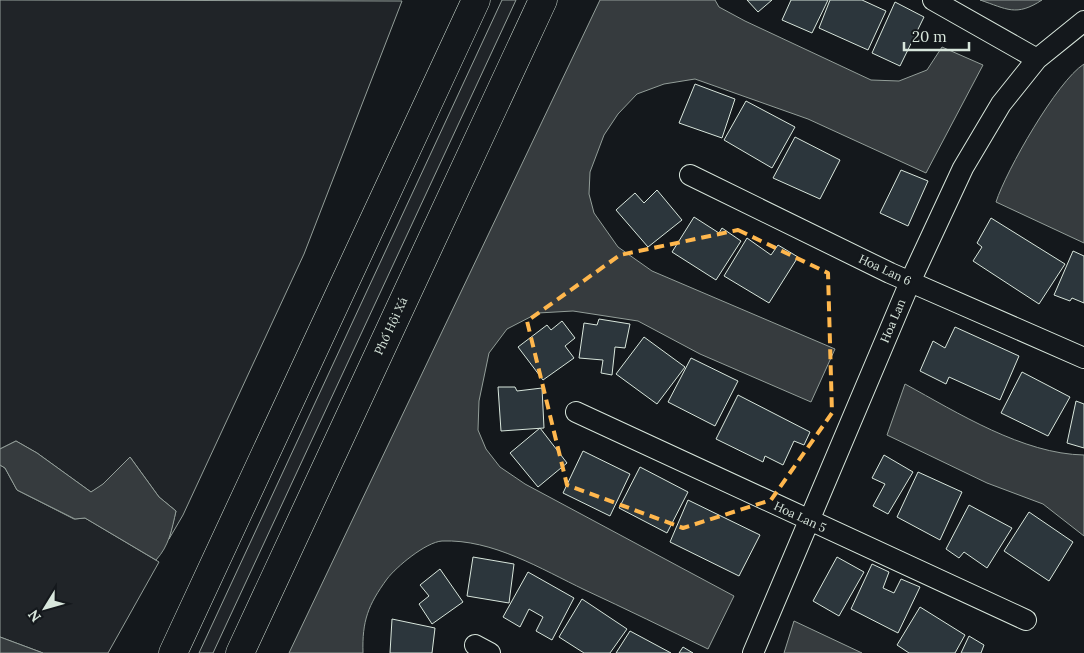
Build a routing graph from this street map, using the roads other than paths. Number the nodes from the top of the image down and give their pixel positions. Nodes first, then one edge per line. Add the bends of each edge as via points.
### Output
1 (476, 0) edge
2 (543, 0) edge
3 (933, 0) edge
4 (1084, 21) edge
5 (1037, 60) junction
6 (690, 175) dead end
7 (910, 282) junction
8 (1084, 358) edge
9 (576, 412) dead end
10 (808, 521) junction
11 (1026, 620) dead end
12 (173, 653) edge
13 (240, 653) edge
14 (753, 653) edge

1 - 12 main road
2 - 13 main road, Phố Hội Xá
3 - 5 street
4 - 5 street, Hoa Lan
5 - 7 street, Hoa Lan via 1001,104 963,168
6 - 7 street, Hoa Lan 6
7 - 8 street, Hoa Lan 6
7 - 10 street, Hoa Lan
9 - 10 street, Hoa Lan 5
10 - 11 street, Hoa Lan 5
10 - 14 street, Hoa Lan

